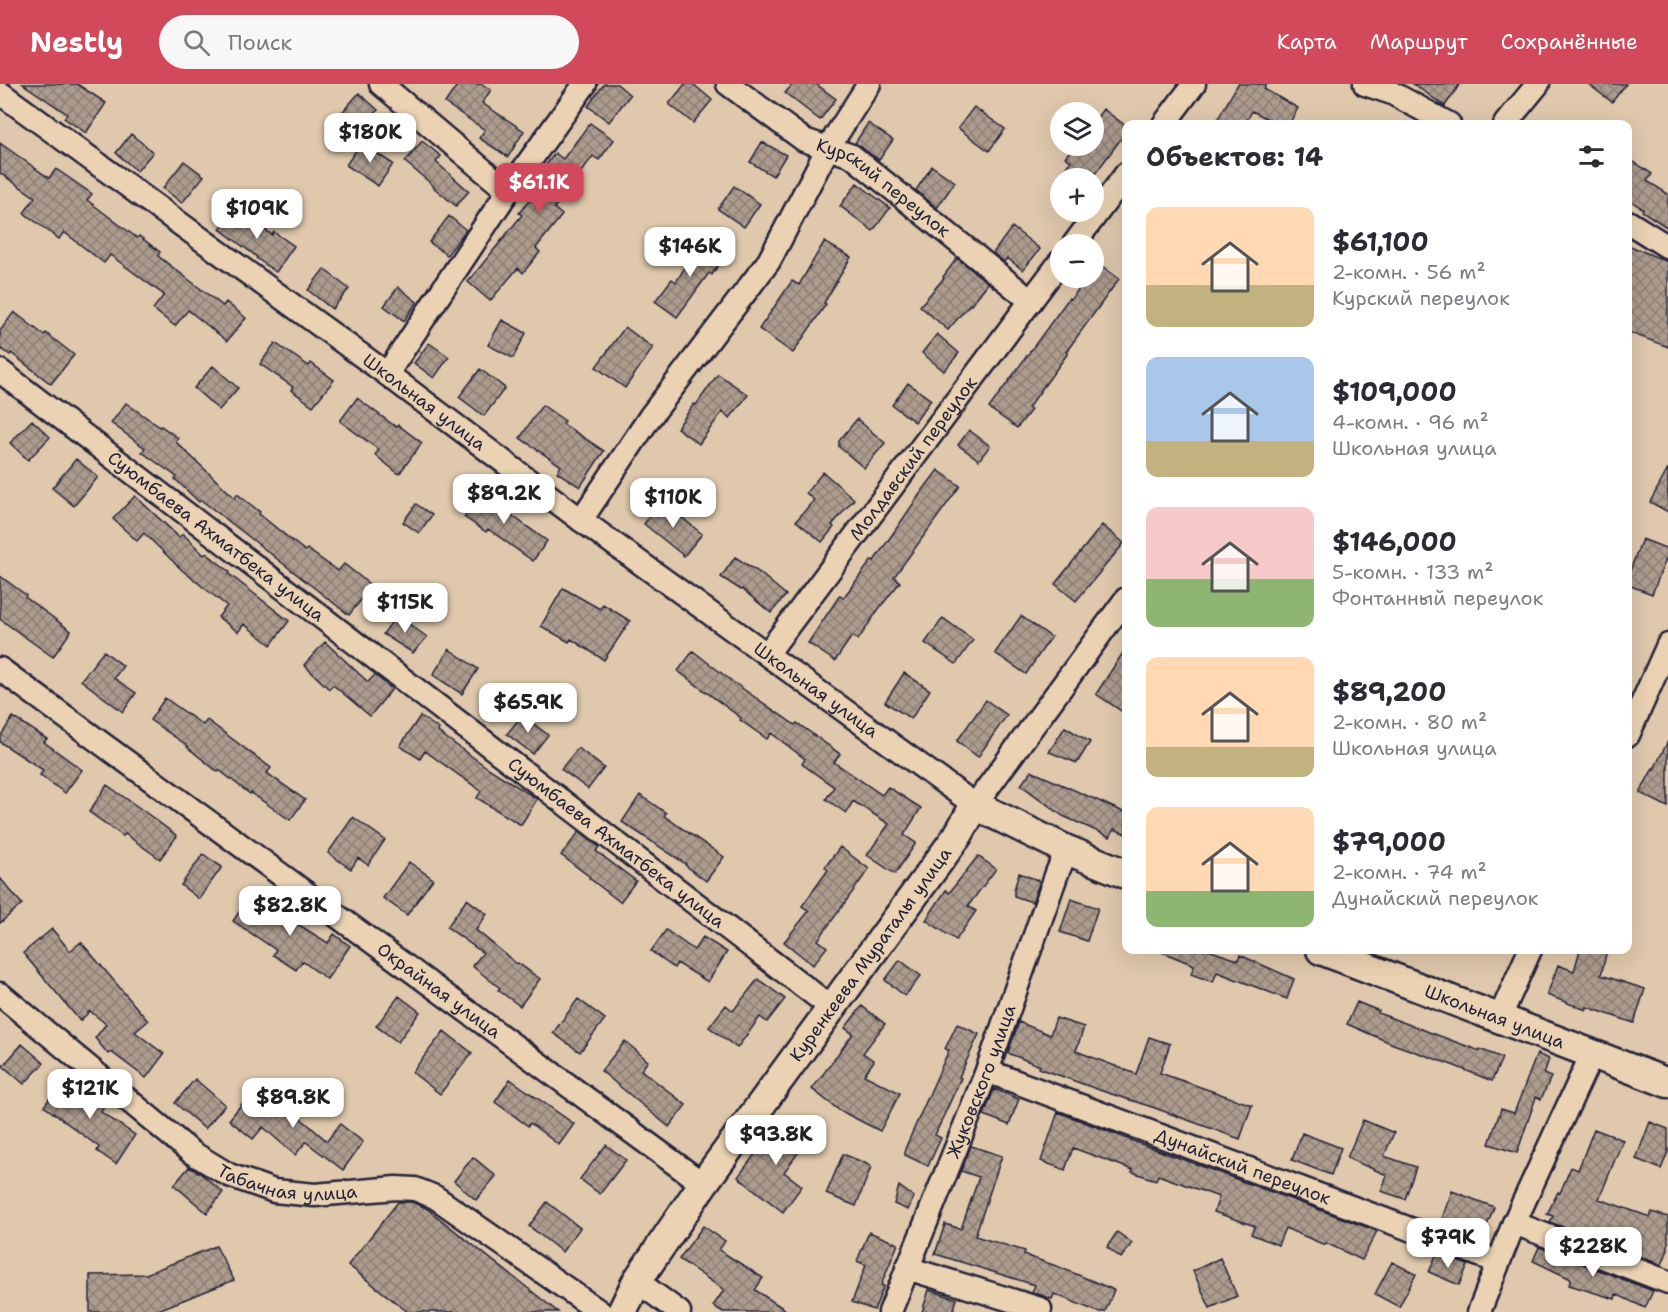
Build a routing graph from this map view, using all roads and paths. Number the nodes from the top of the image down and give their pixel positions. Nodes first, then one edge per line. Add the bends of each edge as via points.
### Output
1 (381, 84) edge
2 (585, 84) edge
3 (728, 84) edge
4 (869, 84) edge
5 (1194, 84) edge
6 (1365, 84) edge
7 (1538, 84) edge
8 (0, 93) edge
9 (1167, 120) edge
10 (1442, 120) edge
11 (1508, 120) edge
12 (828, 147) junction
13 (1122, 179) edge
14 (508, 191) junction
15 (1632, 224) edge
16 (1081, 234) edge
17 (1668, 247) edge
18 (1050, 275) edge
19 (1031, 301) junction
20 (0, 371) edge
21 (387, 374) junction
22 (581, 520) junction
23 (1122, 604) edge
24 (1668, 645) edge
25 (767, 654) junction
26 (0, 669) edge
27 (1632, 726) edge
28 (975, 805) junction
29 (1067, 850) junction
30 (1122, 872) edge
31 (1331, 954) edge
32 (1528, 954) edge
33 (0, 994) edge
34 (832, 1008) junction
35 (1499, 1019) junction
36 (1592, 1054) junction
37 (987, 1071) junction
38 (1668, 1083) edge
39 (704, 1184) junction
40 (1514, 1223) junction
41 (1498, 1262) junction
42 (907, 1269) junction
43 (637, 1281) junction
44 (1668, 1281) edge
45 (1040, 1309) dead end
46 (600, 1312) edge
47 (622, 1312) edge
48 (679, 1312) edge
49 (890, 1312) edge
50 (1479, 1312) edge

1 - 14 street
2 - 14 street
3 - 12 street, Курский переулок via 804,140
4 - 12 street
5 - 9 street
6 - 10 street via 1392,93
7 - 11 street
8 - 21 street, Школьная улица
12 - 19 street, Курский переулок via 852,156
12 - 22 street via 769,261 650,417
13 - 16 street
14 - 21 street
15 - 17 street
18 - 19 street, Молдавский переулок
19 - 25 street, Молдавский переулок
20 - 34 street, Суюмбаева Ахматбека улица
21 - 22 street, Школьная улица
22 - 25 street, Школьная улица
23 - 28 street, Куренкеева Мураталы улица
24 - 27 street
25 - 28 street, Школьная улица
26 - 39 street, Окрайная улица
28 - 29 street, Школьная улица
28 - 34 street, Куренкеева Мураталы улица
29 - 30 street, Школьная улица
29 - 37 street, Жуковского улица
31 - 35 street, Школьная улица
32 - 35 street
33 - 46 street, Табачная улица via 191,1152 229,1174 274,1191 315,1196 416,1189 435,1197
34 - 39 street, Куренкеева Мураталы улица
35 - 36 street, Школьная улица
36 - 38 street, Школьная улица
36 - 40 street
37 - 41 street, Дунайский переулок
37 - 42 street, Жуковского улица
39 - 43 street, Куренкеева Мураталы улица
40 - 41 street
40 - 44 street
41 - 50 street
42 - 45 street
42 - 49 street, Жуковского улица
43 - 47 street, Куренкеева Мураталы улица
43 - 48 street

